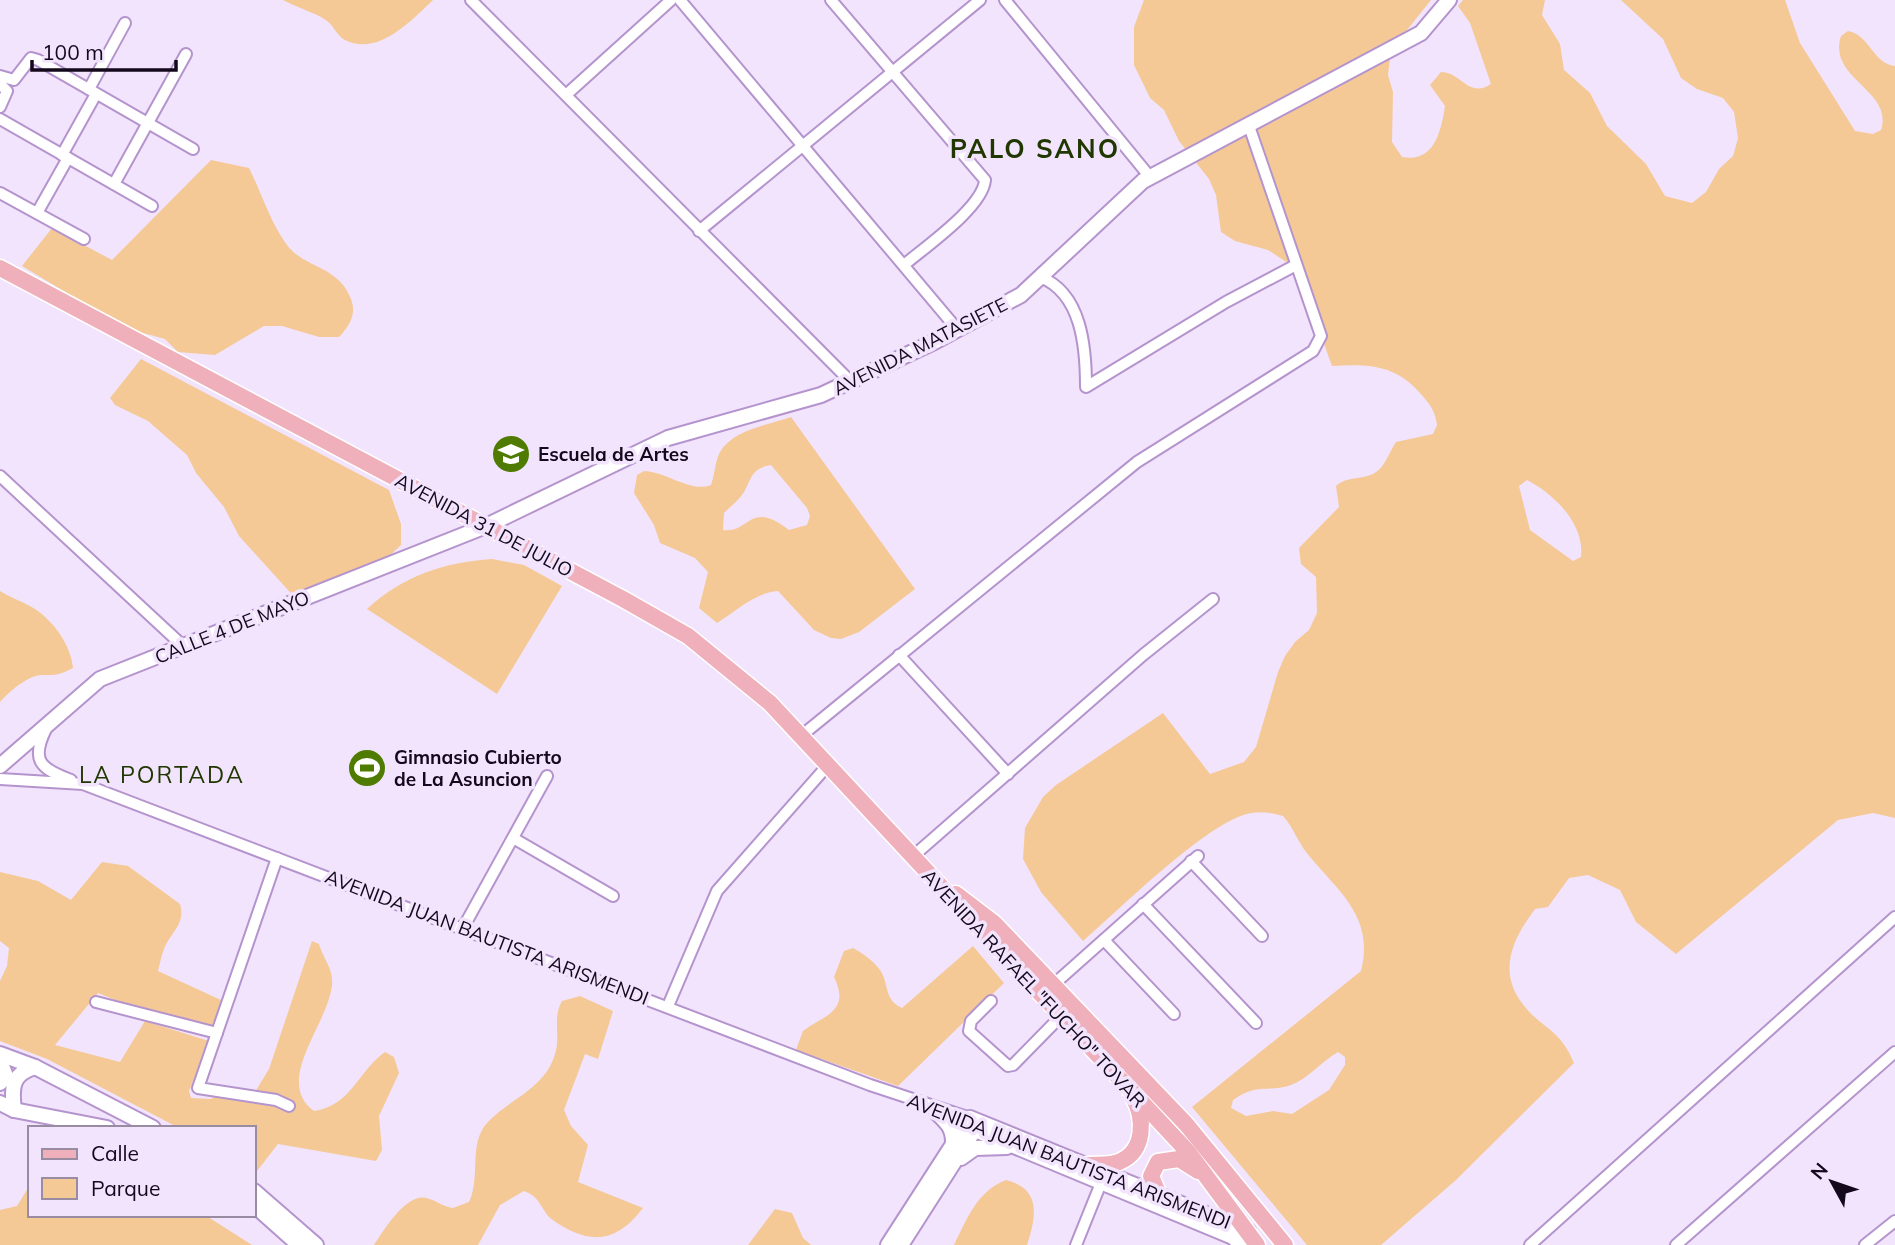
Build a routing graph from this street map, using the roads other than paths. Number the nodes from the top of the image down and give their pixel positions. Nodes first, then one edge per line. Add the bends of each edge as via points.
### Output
1 (471, 0) edge
2 (671, 0) edge
3 (680, 0) edge
4 (831, 0) edge
5 (980, 0) edge
6 (1005, 0) edge
7 (1449, 0) edge
8 (125, 23) dead end
9 (186, 54) dead end
10 (891, 70) junction
11 (0, 76) edge
12 (0, 84) edge
13 (92, 91) junction
14 (567, 94) junction
15 (0, 107) edge
16 (0, 119) edge
17 (148, 123) junction
18 (1248, 123) junction
19 (803, 144) junction
20 (193, 149) dead end
21 (65, 156) junction
22 (1150, 177) junction
23 (114, 184) junction
24 (0, 193) edge
25 (152, 206) dead end
26 (37, 213) junction
27 (699, 231) junction
28 (84, 239) dead end
29 (904, 265) junction
30 (1296, 265) junction
31 (0, 268) edge
32 (1040, 277) junction
33 (957, 329) junction
34 (850, 381) junction
35 (0, 476) edge
36 (486, 526) junction
37 (1213, 599) dead end
38 (183, 646) junction
39 (899, 654) junction
40 (48, 724) junction
41 (801, 736) junction
42 (828, 765) junction
43 (0, 766) edge
44 (1008, 774) junction
45 (547, 776) dead end
46 (0, 779) edge
47 (83, 784) junction
48 (513, 838) junction
49 (277, 858) junction
50 (911, 858) junction
51 (613, 896) dead end
52 (1143, 904) junction
53 (1895, 917) edge
54 (463, 928) junction
55 (1262, 936) dead end
56 (1104, 940) junction
57 (1053, 985) junction
58 (990, 1001) dead end
59 (96, 1002) dead end
60 (668, 1006) junction
61 (1174, 1014) dead end
62 (1061, 1016) junction
63 (1256, 1023) dead end
64 (217, 1033) junction
65 (1895, 1052) edge
66 (0, 1054) edge
67 (0, 1061) edge
68 (35, 1067) junction
69 (0, 1083) edge
70 (1127, 1086) junction
71 (890, 1092) junction
72 (0, 1103) edge
73 (289, 1106) dead end
74 (14, 1110) junction
75 (937, 1113) junction
76 (972, 1124) junction
77 (97, 1126) edge
78 (149, 1126) edge
79 (953, 1147) junction
80 (1014, 1147) junction
81 (1087, 1165) junction
82 (952, 1166) junction
83 (1211, 1180) junction
84 (1101, 1183) junction
85 (256, 1193) edge
86 (1159, 1195) junction
87 (256, 1207) edge
88 (1895, 1221) edge
89 (1242, 1241) edge
90 (299, 1245) edge
91 (316, 1245) edge
92 (888, 1245) edge
93 (901, 1245) edge
94 (1076, 1245) edge
95 (1278, 1245) edge
96 (1285, 1245) edge
97 (1530, 1245) edge
98 (1676, 1245) edge
99 (1865, 1245) edge

1 - 14 street
2 - 14 street
3 - 19 street
4 - 10 street
5 - 10 street
6 - 22 street
7 - 18 street, AVENIDA MATASIETE via 1422,33
8 - 13 street
9 - 17 street
10 - 19 street
10 - 29 street via 985,180 976,202
11 - 13 street via 14,80 31,58
12 - 15 street via 7,91
13 - 17 street
13 - 21 street
14 - 27 street
16 - 21 street
17 - 20 street
17 - 23 street
18 - 22 street, AVENIDA MATASIETE
18 - 30 street
19 - 27 street
19 - 29 street
21 - 23 street
21 - 26 street
22 - 32 street, AVENIDA MATASIETE
23 - 25 street
24 - 26 street
26 - 28 street
27 - 34 street
29 - 33 street
30 - 32 street via 1087,387 1076,314 1064,293
30 - 39 street via 1321,337 1313,351 1137,462
31 - 36 main road, AVENIDA 31 DE JULIO
32 - 33 street, AVENIDA MATASIETE via 1021,295
33 - 34 street, AVENIDA MATASIETE
34 - 36 street, AVENIDA MATASIETE via 821,395 668,438
35 - 38 street
36 - 38 street, CALLE 4 DE MAYO
36 - 41 main road, AVENIDA 31 DE JULIO via 688,636 754,688
37 - 44 street
38 - 40 street, CALLE 4 DE MAYO via 100,679
39 - 41 street
39 - 44 street
40 - 43 street, CALLE 4 DE MAYO
40 - 47 street, AVENIDA JUAN BAUTISTA ARISMENDI via 37,751 44,768
41 - 42 main road, AVENIDA 31 DE JULIO
42 - 50 main road, AVENIDA 31 DE JULIO
42 - 60 street via 717,891
44 - 50 street
45 - 48 street
46 - 47 street, AVENIDA JUAN BAUTISTA ARISMENDI
47 - 49 street, AVENIDA JUAN BAUTISTA ARISMENDI
48 - 51 street
48 - 54 street
49 - 54 street, AVENIDA JUAN BAUTISTA ARISMENDI
49 - 64 street
50 - 57 main road, AVENIDA RAFAEL "FUCHO" TOVAR via 994,923
50 - 62 main road, AVENIDA RAFAEL "FUCHO" TOVAR
52 - 55 street via 1194,858
52 - 56 street
52 - 63 street
53 - 97 street
54 - 60 street, AVENIDA JUAN BAUTISTA ARISMENDI
56 - 57 street
56 - 61 street
57 - 96 main road, AVENIDA RAFAEL "FUCHO" TOVAR via 1186,1124
58 - 62 street via 971,1021 969,1031 1008,1066
59 - 64 street
60 - 71 street, AVENIDA JUAN BAUTISTA ARISMENDI
62 - 70 main road, AVENIDA RAFAEL "FUCHO" TOVAR
64 - 73 street via 198,1088
65 - 98 street
66 - 68 street
67 - 69 street via 6,1076
68 - 74 street via 22,1071 11,1088
68 - 78 street
70 - 81 main road via 1139,1107 1141,1135 1133,1154 1118,1163
70 - 83 main road, AVENIDA RAFAEL "FUCHO" TOVAR
71 - 75 street, AVENIDA JUAN BAUTISTA ARISMENDI
71 - 76 street, AVENIDA JUAN BAUTISTA ARISMENDI
72 - 74 street
74 - 77 street
75 - 76 street, AVENIDA JUAN BAUTISTA ARISMENDI
75 - 79 street via 954,1134
76 - 79 street
76 - 80 street, AVENIDA JUAN BAUTISTA ARISMENDI
76 - 81 street, AVENIDA JUAN BAUTISTA ARISMENDI
76 - 82 street
79 - 92 street
80 - 82 street via 975,1148
80 - 84 street, AVENIDA JUAN BAUTISTA ARISMENDI
81 - 86 street, AVENIDA JUAN BAUTISTA ARISMENDI
82 - 93 street
83 - 86 main road via 1179,1159 1164,1159 1151,1176
83 - 89 main road, AVENIDA RAFAEL "FUCHO" TOVAR
84 - 89 street, AVENIDA JUAN BAUTISTA ARISMENDI
84 - 94 street
85 - 91 street
86 - 89 street, AVENIDA JUAN BAUTISTA ARISMENDI
87 - 90 street
88 - 99 street
89 - 95 main road

